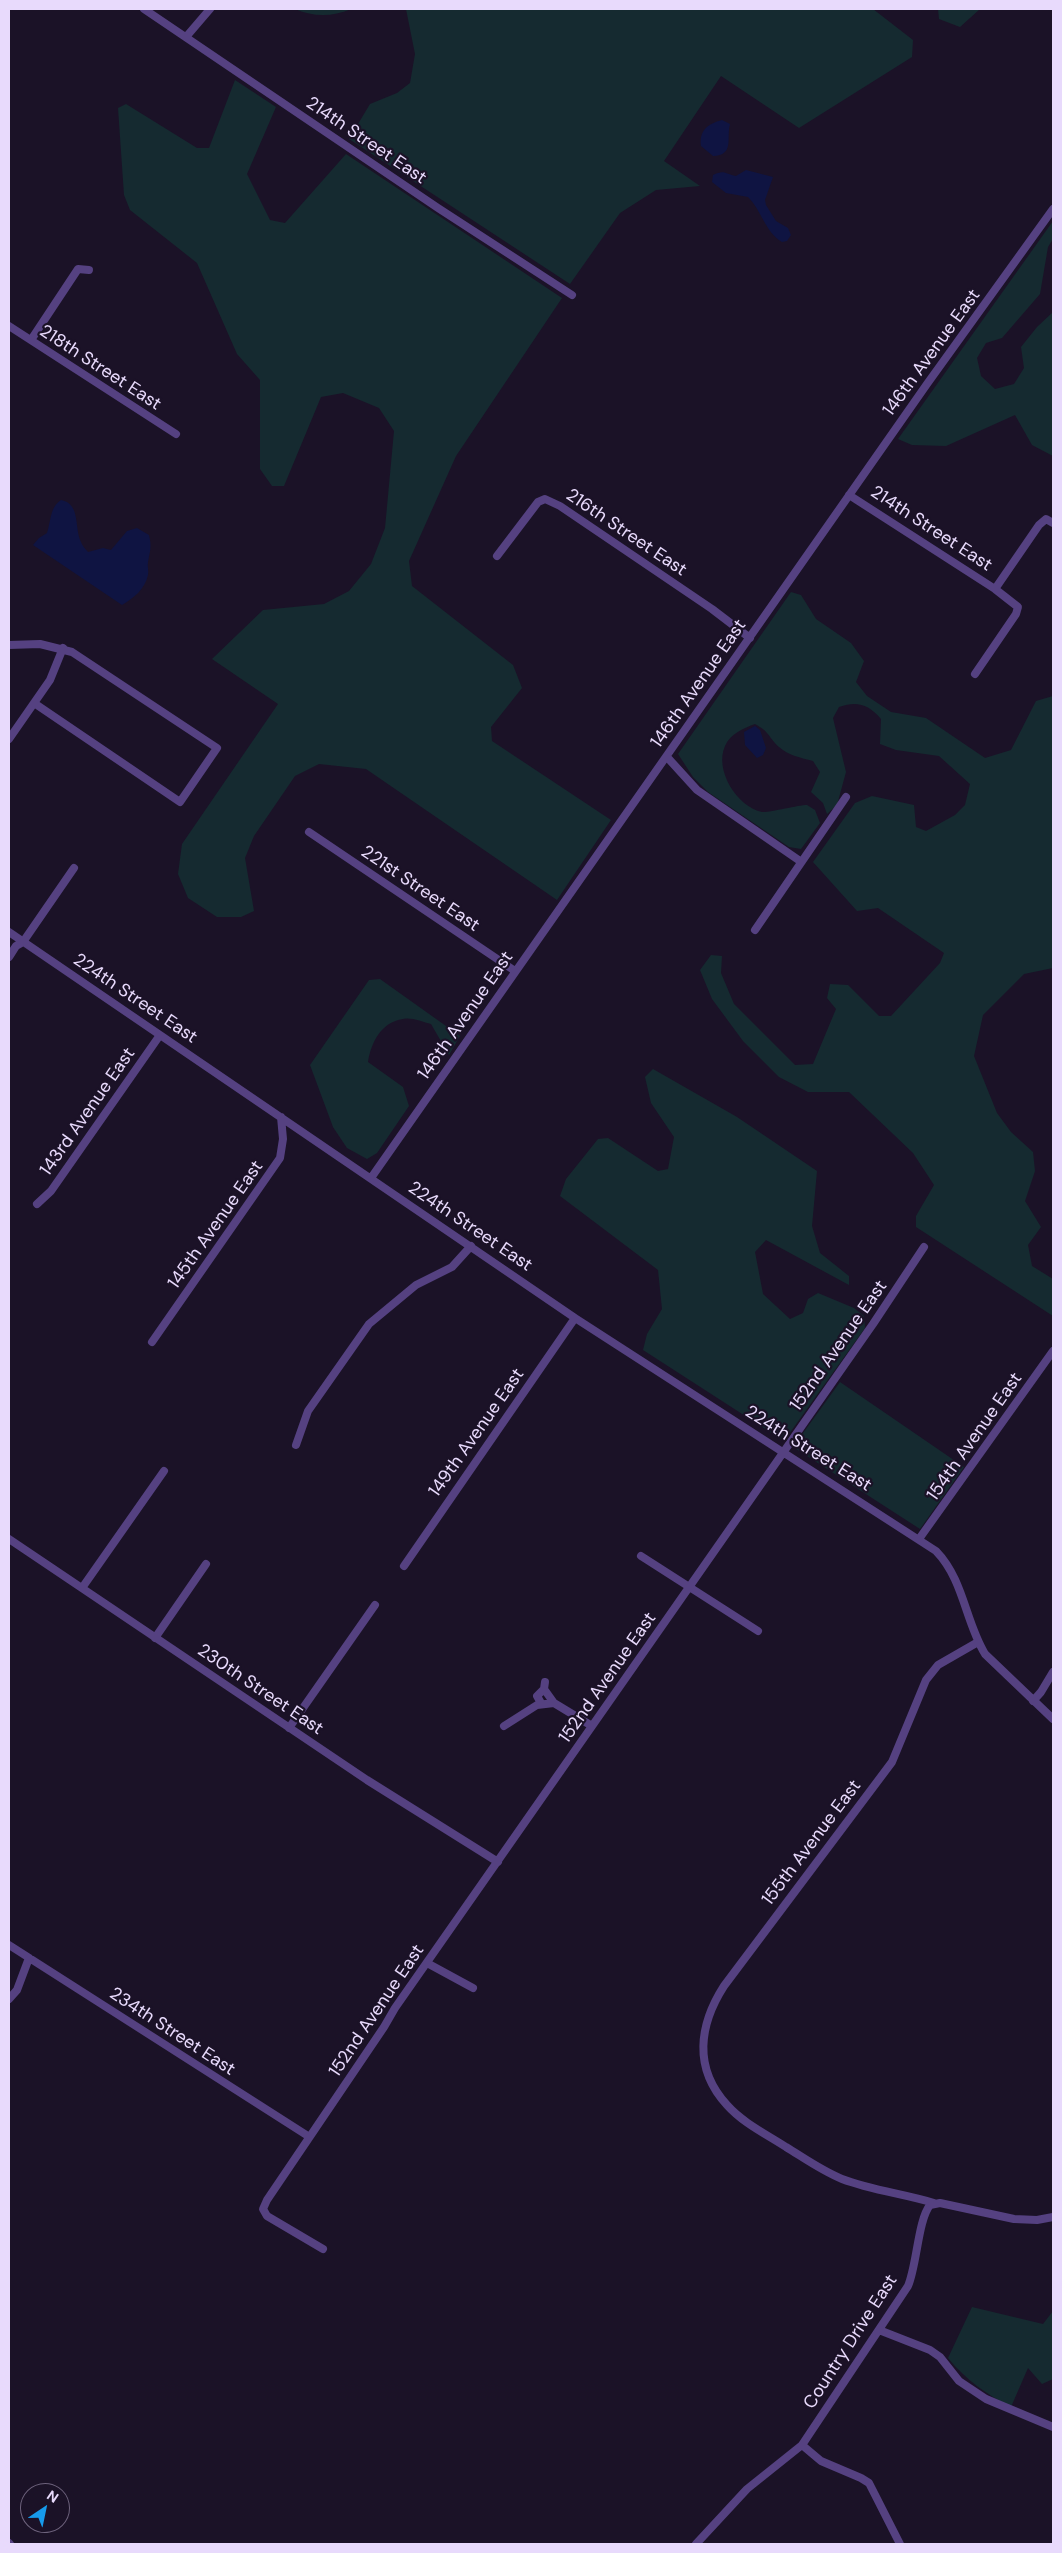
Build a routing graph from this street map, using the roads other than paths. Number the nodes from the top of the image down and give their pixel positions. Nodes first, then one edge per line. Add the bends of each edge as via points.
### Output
1 (144, 9) edge
2 (210, 9) edge
3 (186, 37) junction
4 (1053, 209) edge
5 (89, 270) dead end
6 (572, 295) dead end
7 (9, 326) edge
8 (31, 340) junction
9 (176, 434) dead end
10 (850, 495) junction
11 (1050, 521) edge
12 (497, 556) dead end
13 (995, 589) junction
14 (750, 638) junction
15 (9, 646) edge
16 (63, 648) junction
17 (975, 674) dead end
18 (34, 703) junction
19 (9, 739) edge
20 (667, 756) junction
21 (846, 797) dead end
22 (309, 832) dead end
23 (800, 862) junction
24 (74, 868) dead end
25 (755, 930) dead end
26 (9, 932) edge
27 (23, 942) junction
28 (9, 957) edge
29 (514, 971) junction
30 (160, 1035) junction
31 (282, 1117) junction
32 (371, 1178) junction
33 (38, 1204) dead end
34 (472, 1246) junction
35 (924, 1247) dead end
36 (575, 1318) junction
37 (152, 1342) dead end
38 (1053, 1351) edge
39 (296, 1445) dead end
40 (783, 1451) junction
41 (164, 1471) dead end
42 (9, 1539) edge
43 (919, 1539) junction
44 (641, 1556) dead end
45 (206, 1564) dead end
46 (404, 1566) dead end
47 (689, 1587) junction
48 (82, 1588) junction
49 (375, 1605) dead end
50 (758, 1631) dead end
51 (155, 1638) junction
52 (978, 1642) junction
53 (1053, 1672) edge
54 (1032, 1701) junction
55 (541, 1703) junction
56 (554, 1703) junction
57 (1053, 1719) edge
58 (504, 1726) dead end
59 (592, 1726) junction
60 (289, 1728) junction
61 (498, 1862) junction
62 (9, 1945) edge
63 (29, 1958) junction
64 (427, 1963) junction
65 (473, 1988) dead end
66 (9, 1999) edge
67 (308, 2136) junction
68 (934, 2203) junction
69 (1053, 2218) edge
70 (323, 2249) dead end
71 (879, 2330) junction
72 (1053, 2428) edge
73 (802, 2445) junction
74 (696, 2544) edge
75 (900, 2544) edge

1 - 3 street, 214th Street East
2 - 3 street
3 - 6 street, 214th Street East
4 - 10 street, 146th Avenue East
5 - 8 street via 78,269
7 - 8 street, 218th Street East
8 - 9 street, 218th Street East
10 - 13 street, 214th Street East
10 - 14 street, 146th Avenue East
11 - 13 street via 1039,525
12 - 14 street, 216th Street East via 538,502 545,499 560,506
13 - 17 street, 214th Street East via 1018,609
14 - 20 street, 146th Avenue East
15 - 16 street via 40,644
16 - 18 street via 56,669
16 - 18 street via 83,657 217,748 180,802
18 - 19 street
20 - 23 street via 697,790
20 - 29 street, 146th Avenue East
21 - 23 street
22 - 29 street, 221st Street East
23 - 25 street
24 - 27 street
26 - 27 street, 224th Street East
27 - 28 street
27 - 30 street, 224th Street East
29 - 32 street, 146th Avenue East
30 - 31 street, 224th Street East
30 - 33 street, 143rd Avenue East via 51,1191
31 - 32 street, 224th Street East
31 - 37 street, 145th Avenue East via 280,1158
32 - 34 street, 224th Street East
34 - 36 street, 224th Street East
34 - 39 street via 452,1266 416,1285 369,1324 308,1411
35 - 40 street, 152nd Avenue East via 874,1324
36 - 40 street, 224th Street East
36 - 46 street, 149th Avenue East
38 - 43 street, 154th Avenue East
40 - 43 street, 224th Street East
40 - 47 street, 152nd Avenue East
41 - 48 street
42 - 48 street, 230th Street East
43 - 52 street via 936,1551 952,1570
44 - 47 street
45 - 51 street
47 - 50 street
47 - 59 street, 152nd Avenue East
48 - 51 street, 230th Street East
49 - 60 street
51 - 60 street, 230th Street East
52 - 54 street via 992,1662
52 - 68 street, 155th Avenue East via 938,1665 926,1680 892,1762 713,2004 706,2022 703,2047 710,2081 736,2114 825,2171 852,2182
53 - 54 street
54 - 57 street
55 - 56 street
55 - 56 street via 537,1696 544,1686
55 - 58 street
56 - 59 street
59 - 61 street, 152nd Avenue East
60 - 61 street, 230th Street East
61 - 64 street, 152nd Avenue East
62 - 63 street, 234th Street East
63 - 66 street via 17,1990
63 - 67 street, 234th Street East
64 - 65 street
64 - 67 street, 152nd Avenue East
67 - 70 street via 263,2209 273,2221
68 - 69 street via 1025,2220
68 - 71 street, Country Drive East via 926,2210 909,2282
71 - 72 street via 935,2353 959,2381 986,2399
71 - 73 street, Country Drive East
73 - 74 street, Country Drive East via 747,2489
73 - 75 street via 821,2461 869,2483

